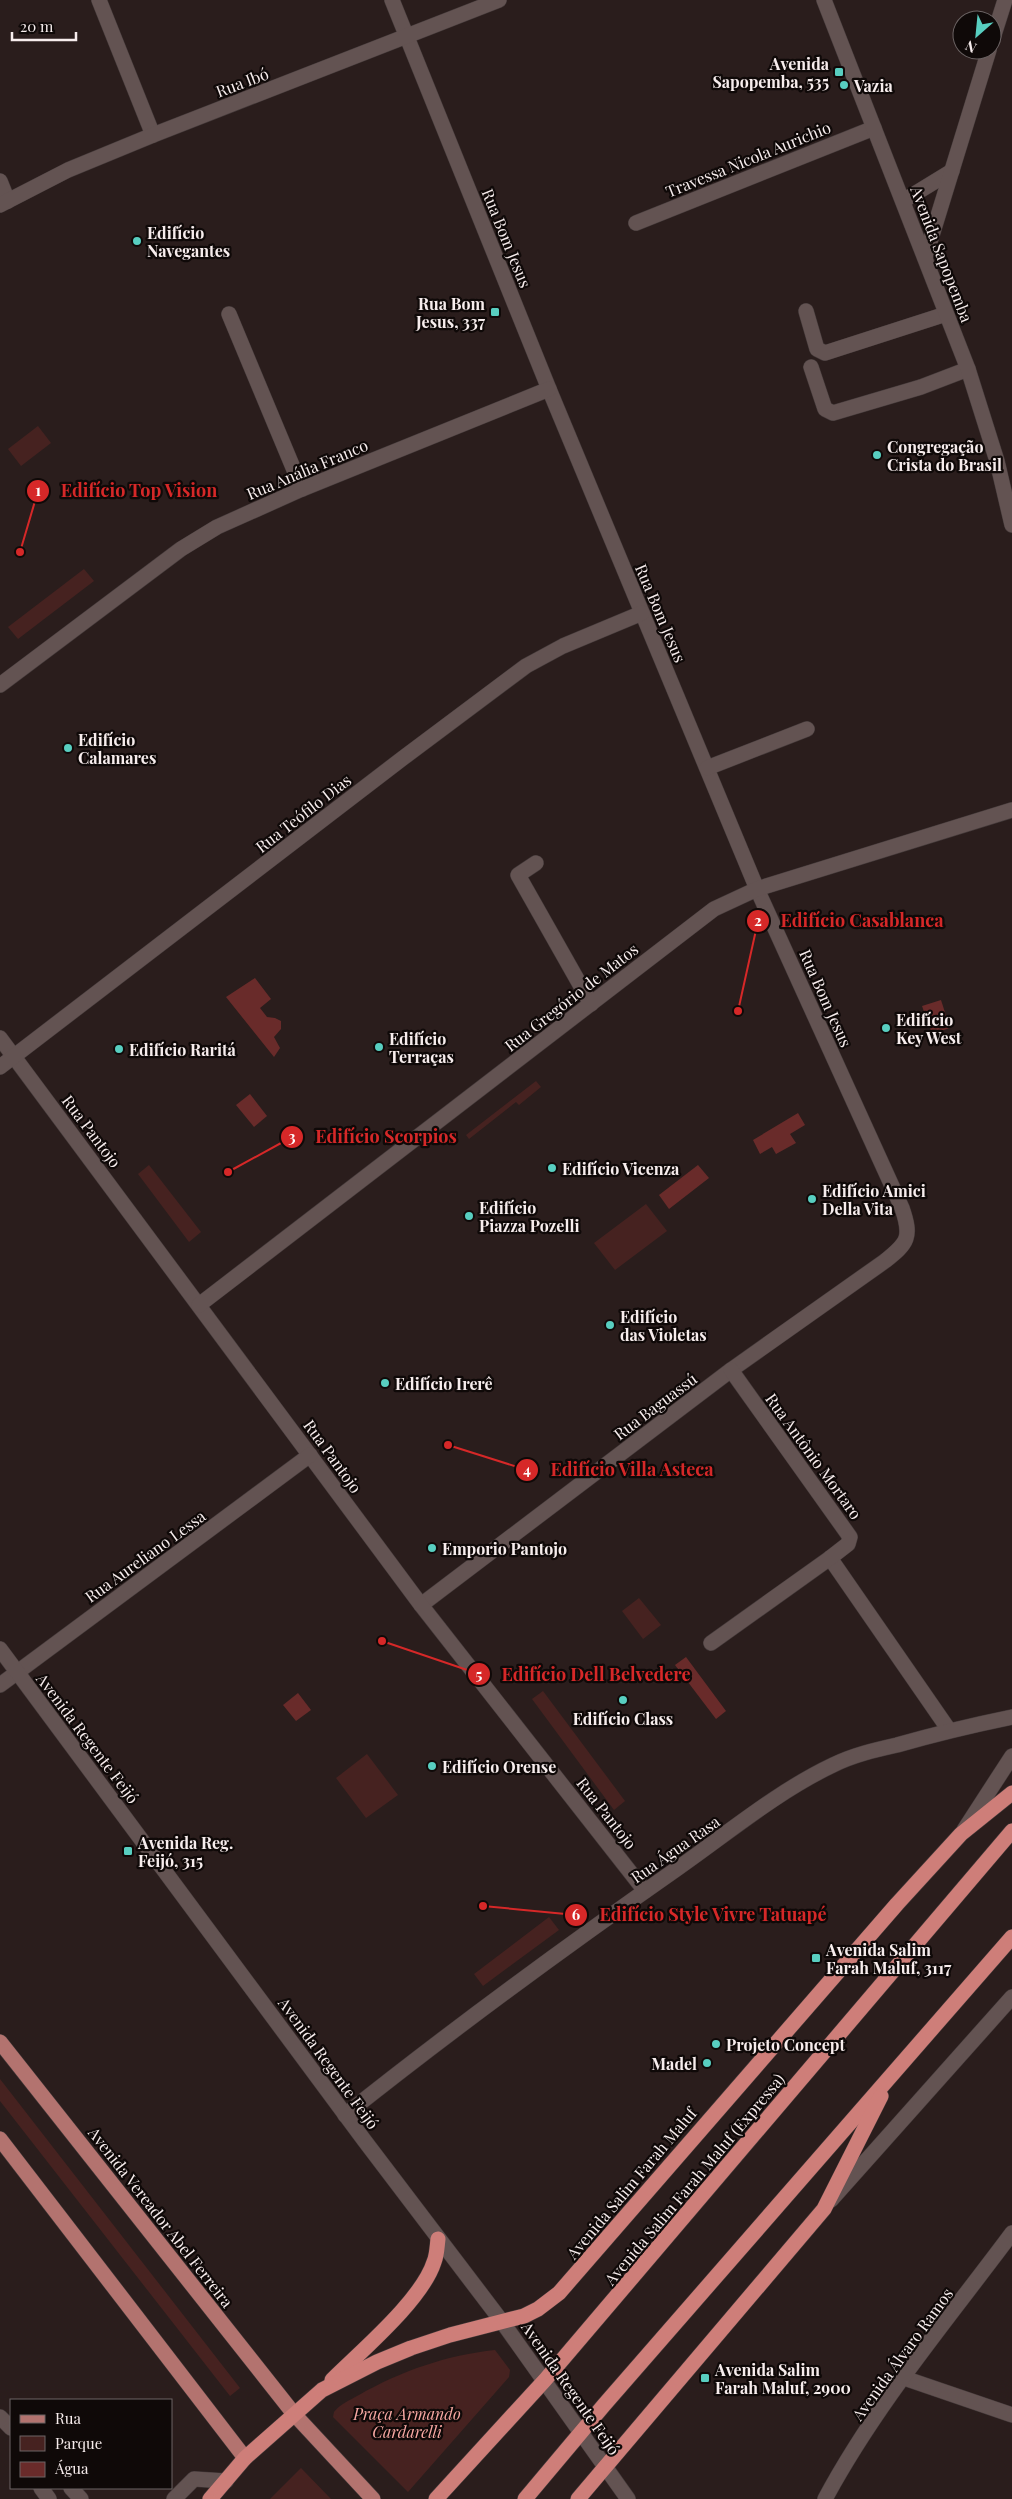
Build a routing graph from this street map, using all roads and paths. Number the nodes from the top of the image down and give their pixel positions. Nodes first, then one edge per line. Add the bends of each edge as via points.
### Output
1 (99, 0) edge
2 (392, 0) edge
3 (499, 0) edge
4 (824, 0) edge
5 (406, 38) junction
6 (986, 60) edge
7 (874, 128) junction
8 (153, 135) junction
9 (952, 171) junction
10 (0, 180) edge
11 (903, 201) junction
12 (4, 203) edge
13 (636, 222) dead end
14 (925, 258) junction
15 (806, 311) dead end
16 (229, 314) dead end
17 (946, 314) junction
18 (811, 367) dead end
19 (968, 369) junction
20 (549, 389) junction
21 (302, 489) junction
22 (1012, 525) edge
23 (642, 613) junction
24 (0, 685) edge
25 (807, 729) dead end
26 (707, 768) junction
27 (1012, 810) edge
28 (536, 863) dead end
29 (757, 889) junction
30 (591, 1004) junction
31 (0, 1038) edge
32 (14, 1057) junction
33 (0, 1067) edge
34 (908, 1234) joint
35 (199, 1305) junction
36 (731, 1370) junction
37 (310, 1455) junction
38 (830, 1558) junction
39 (421, 1605) junction
40 (711, 1643) dead end
41 (0, 1649) edge
42 (17, 1672) junction
43 (0, 1685) edge
44 (1012, 1717) edge
45 (949, 1730) junction
46 (1012, 1756) edge
47 (1012, 1794) edge
48 (1012, 1831) edge
49 (961, 1834) junction
50 (646, 1891) junction
51 (1012, 1937) edge
52 (1012, 1997) edge
53 (0, 2042) edge
54 (892, 2075) junction
55 (345, 2115) junction
56 (0, 2139) edge
57 (824, 2209) junction
58 (1012, 2233) edge
59 (438, 2239) junction
60 (503, 2323) junction
61 (904, 2378) junction
62 (545, 2380) junction
63 (322, 2390) junction
64 (294, 2414) junction
65 (1012, 2415) edge
66 (580, 2431) junction
67 (245, 2458) junction
68 (605, 2467) junction
69 (226, 2481) junction
70 (72, 2489) edge
71 (81, 2499) edge
72 (174, 2499) edge
73 (210, 2499) edge
74 (374, 2499) edge
75 (436, 2499) edge
76 (525, 2499) edge
77 (578, 2499) edge
78 (628, 2499) edge
79 (825, 2499) edge

1 - 8 street
2 - 5 street, Rua Bom Jesus
3 - 5 street, Rua Ibó
4 - 7 street, Avenida Sapopemba
5 - 8 street, Rua Ibó
5 - 20 street, Rua Bom Jesus
6 - 9 street
7 - 11 street, Avenida Sapopemba
7 - 13 street, Travessa Nicola Aurichio
8 - 12 street, Rua Ibó via 68,170
9 - 11 street
9 - 14 street
10 - 12 street
11 - 14 street, Avenida Sapopemba
14 - 17 street, Avenida Sapopemba
15 - 17 street via 817,349 826,353
16 - 21 street
17 - 19 street, Avenida Sapopemba
18 - 19 street via 826,409 833,413 921,387
19 - 22 street, Avenida Sapopemba via 998,461
20 - 21 street, Rua Anália Franco
20 - 23 street, Rua Bom Jesus
21 - 24 street, Rua Anália Franco via 201,536
23 - 26 street, Rua Bom Jesus
23 - 32 street, Rua Teófilo Dias via 563,646 526,666
25 - 26 street
26 - 29 street, Rua Bom Jesus
27 - 29 street, Rua Gregório de Matos
28 - 30 street via 518,875
29 - 30 street, Rua Gregório de Matos via 714,909
29 - 34 street, Rua Bom Jesus via 902,1208
30 - 35 street, Rua Gregório de Matos
31 - 32 street, Rua Pantojo
32 - 33 street, Rua Teófilo Dias
32 - 35 street, Rua Pantojo
34 - 36 street, Rua Baguassú via 902,1247 885,1261
35 - 37 street, Rua Pantojo
36 - 38 street, Rua Antônio Mortaro via 848,1534 848,1544
36 - 39 street, Rua Baguassú
37 - 39 street, Rua Pantojo
37 - 42 street, Rua Aureliano Lessa
38 - 40 street, Rua Antônio Mortaro
38 - 45 street
39 - 50 street, Rua Pantojo
41 - 42 street, Avenida Regente Feijó
42 - 43 street, Rua Aureliano Lessa
42 - 55 street, Avenida Regente Feijó
44 - 45 street, Rua Água Rasa
45 - 50 street, Rua Água Rasa via 834,1764
46 - 49 street
47 - 49 highway, Avenida Salim Farah Maluf
48 - 62 highway, Avenida Salim Farah Maluf (Expressa)
49 - 60 highway, Avenida Salim Farah Maluf via 715,2111 576,2276 538,2309
50 - 55 street, Rua Água Rasa
51 - 54 highway
52 - 57 street
53 - 64 main road, Avenida Vereador Abel Ferreira
54 - 57 highway
54 - 66 highway
55 - 59 street, Avenida Regente Feijó
56 - 67 main road
57 - 68 highway
58 - 61 street, Avenida Álvaro Ramos
59 - 60 street, Avenida Regente Feijó
59 - 63 highway via 435,2261 415,2296
60 - 62 street, Avenida Regente Feijó
60 - 63 highway, Avenida Salim Farah Maluf via 412,2348
61 - 65 street
61 - 79 street, Avenida Álvaro Ramos via 856,2446
62 - 66 street, Avenida Regente Feijó
62 - 75 highway, Avenida Salim Farah Maluf (Expressa)
63 - 64 highway, Avenida Salim Farah Maluf
64 - 67 highway, Avenida Salim Farah Maluf
64 - 74 main road, Avenida Vereador Abel Ferreira
66 - 68 street, Avenida Regente Feijó
66 - 76 highway
67 - 69 highway, Avenida Salim Farah Maluf
68 - 77 highway
68 - 78 street, Avenida Regente Feijó
69 - 72 street via 194,2480
69 - 73 highway, Avenida Salim Farah Maluf
70 - 71 street

